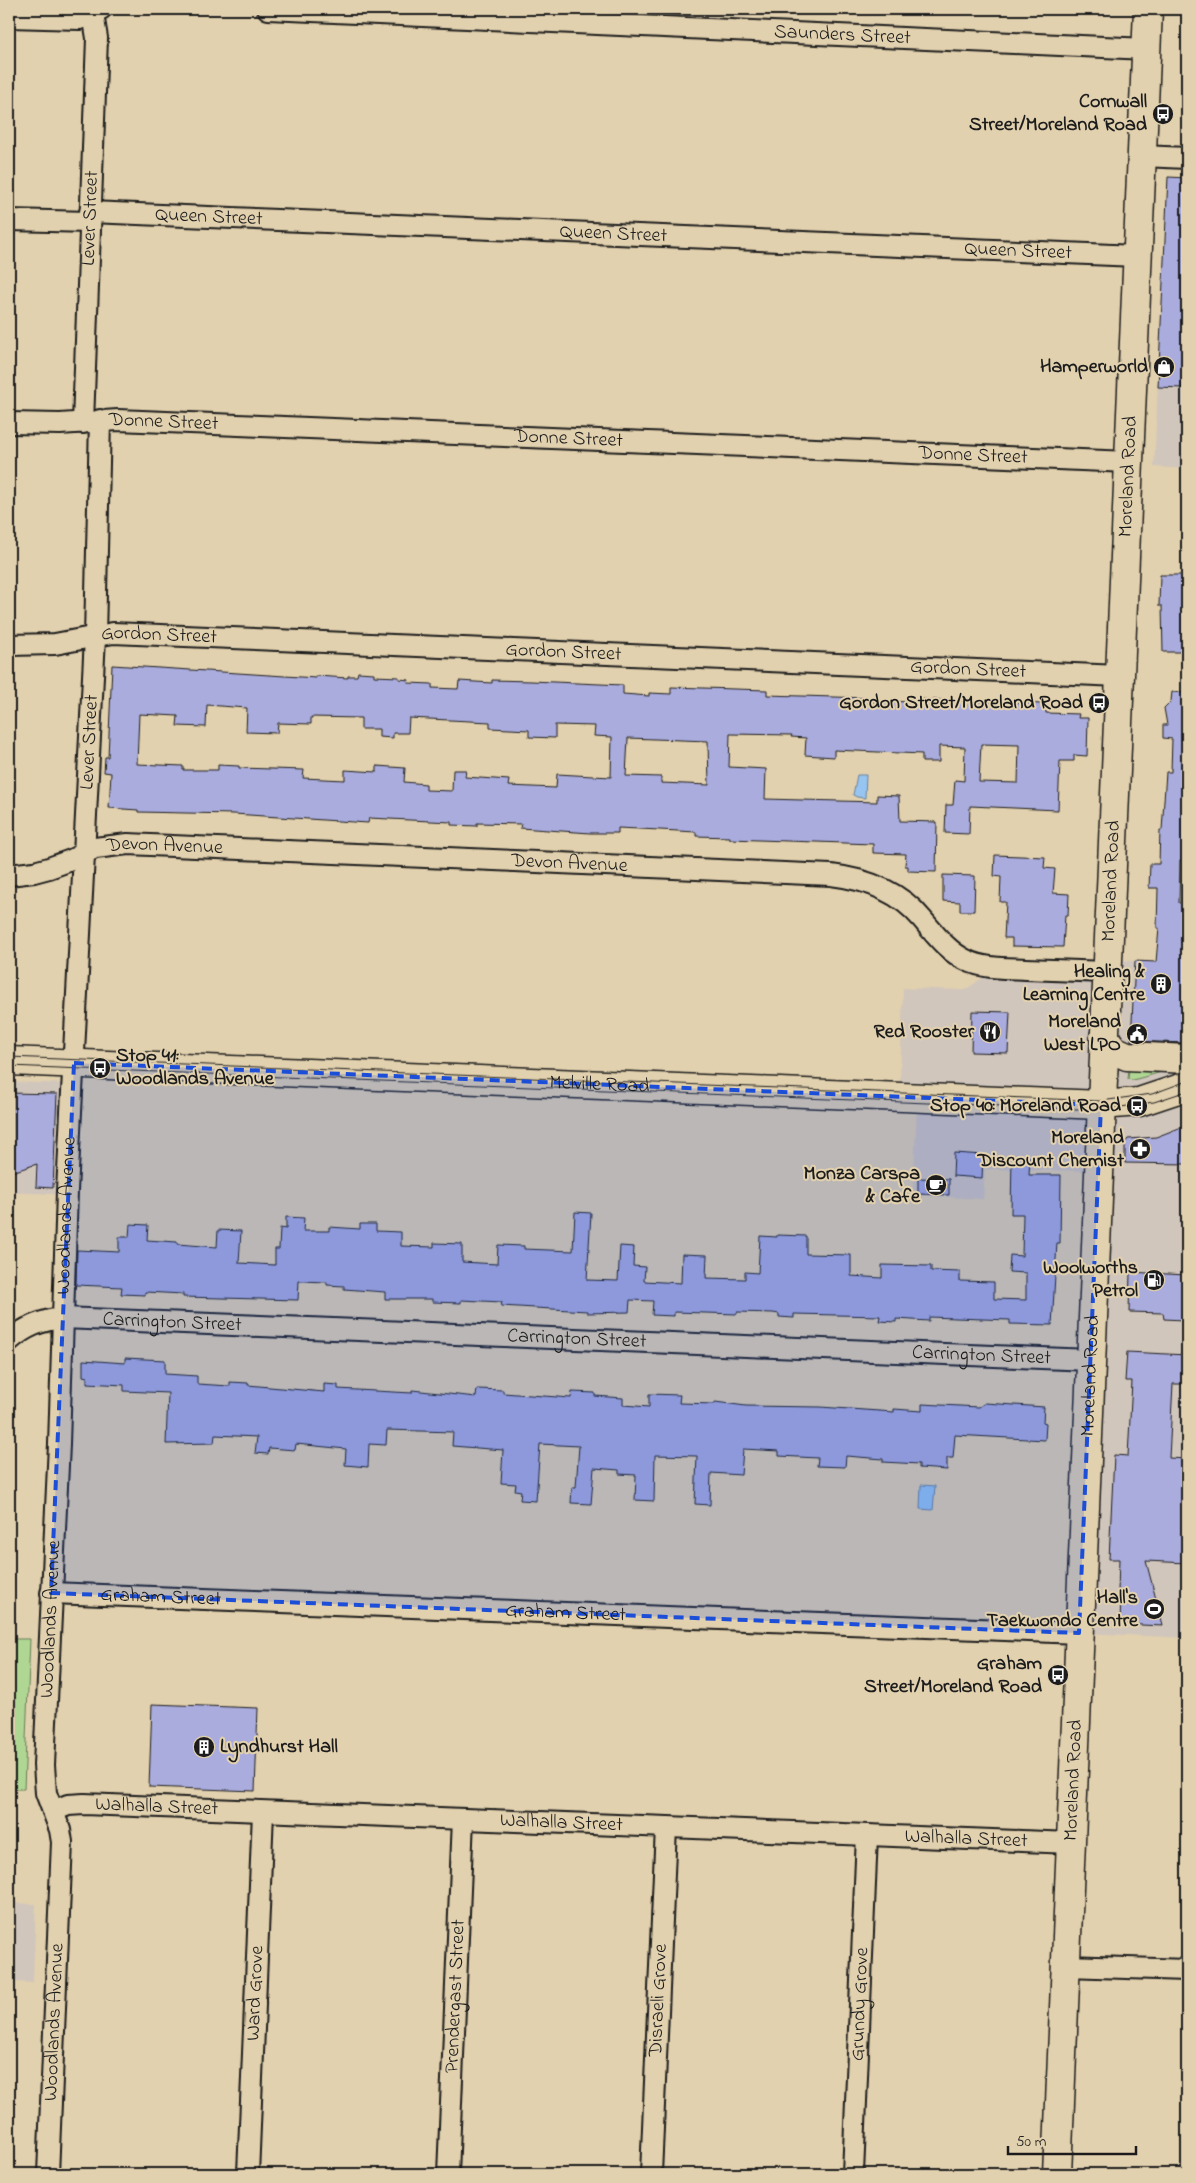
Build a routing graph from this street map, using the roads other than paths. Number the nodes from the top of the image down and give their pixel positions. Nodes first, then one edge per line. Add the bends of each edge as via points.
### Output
1 (268, 9) edge
2 (1148, 9) edge
3 (97, 11) edge
4 (9, 17) edge
5 (1147, 49) junction
6 (1142, 156) junction
7 (1187, 158) edge
8 (90, 217) junction
9 (9, 220) edge
10 (1137, 256) junction
11 (9, 422) edge
12 (91, 422) junction
13 (1129, 462) junction
14 (94, 637) junction
15 (9, 645) edge
16 (1120, 676) junction
17 (85, 853) junction
18 (9, 874) edge
19 (1106, 972) junction
20 (1104, 1037) junction
21 (1187, 1060) edge
22 (9, 1061) edge
23 (74, 1063) junction
24 (1187, 1086) edge
25 (1101, 1105) junction
26 (63, 1318) junction
27 (9, 1341) edge
28 (1091, 1360) junction
29 (52, 1593) junction
30 (1079, 1633) junction
31 (53, 1811) junction
32 (262, 1812) junction
33 (463, 1819) junction
34 (666, 1827) junction
35 (867, 1835) junction
36 (1071, 1843) junction
37 (1066, 1966) junction
38 (1187, 1970) edge
39 (48, 2174) edge
40 (248, 2174) edge
41 (448, 2174) edge
42 (651, 2174) edge
43 (853, 2174) edge
44 (1057, 2174) edge

1 - 5 street, Saunders Street
2 - 5 main road, Moreland Road
3 - 4 street via 72,20
3 - 8 street, Lever Street
5 - 6 main road, Moreland Road
6 - 7 street
6 - 10 main road, Moreland Road
8 - 9 street, Queen Street
8 - 10 street, Queen Street
8 - 12 street, Lever Street
10 - 13 main road, Moreland Road
11 - 12 street, Donne Street
12 - 13 street, Donne Street
12 - 14 street, Lever Street
13 - 16 main road, Moreland Road
14 - 15 street, Gordon Street via 40,646
14 - 16 street, Gordon Street via 113,633
14 - 17 street, Lever Street
16 - 19 main road, Moreland Road
17 - 18 street, Devon Avenue via 49,868
17 - 19 street, Devon Avenue via 95,848 128,844 831,875 861,880 895,896 912,908 941,942 968,961 993,967
17 - 23 street, Lever Street
19 - 20 main road, Moreland Road
20 - 21 main road via 1114,1050 1127,1056
20 - 25 main road, Moreland Road
22 - 23 main road, Melville Road
23 - 25 main road, Melville Road
23 - 26 street, Woodlands Avenue
24 - 25 main road, Melville Road via 1139,1102
25 - 28 main road, Moreland Road
26 - 27 street, Carrington Street via 48,1319 26,1328
26 - 28 street, Carrington Street
26 - 29 street, Woodlands Avenue
28 - 30 main road, Moreland Road
29 - 30 street, Graham Street
29 - 31 street, Woodlands Avenue via 44,1765 46,1793
30 - 36 main road, Moreland Road
31 - 32 street, Walhalla Street via 68,1805 84,1804
31 - 39 street, Woodlands Avenue via 62,1842
32 - 33 street, Walhalla Street
32 - 40 street, Ward Grove
33 - 34 street, Walhalla Street
33 - 41 street, Prendergast Street
34 - 35 street, Walhalla Street
34 - 42 street, Disraeli Grove
35 - 36 street, Walhalla Street
35 - 43 street, Grundy Grove
36 - 37 main road, Moreland Road
37 - 38 street
37 - 44 main road, Moreland Road

